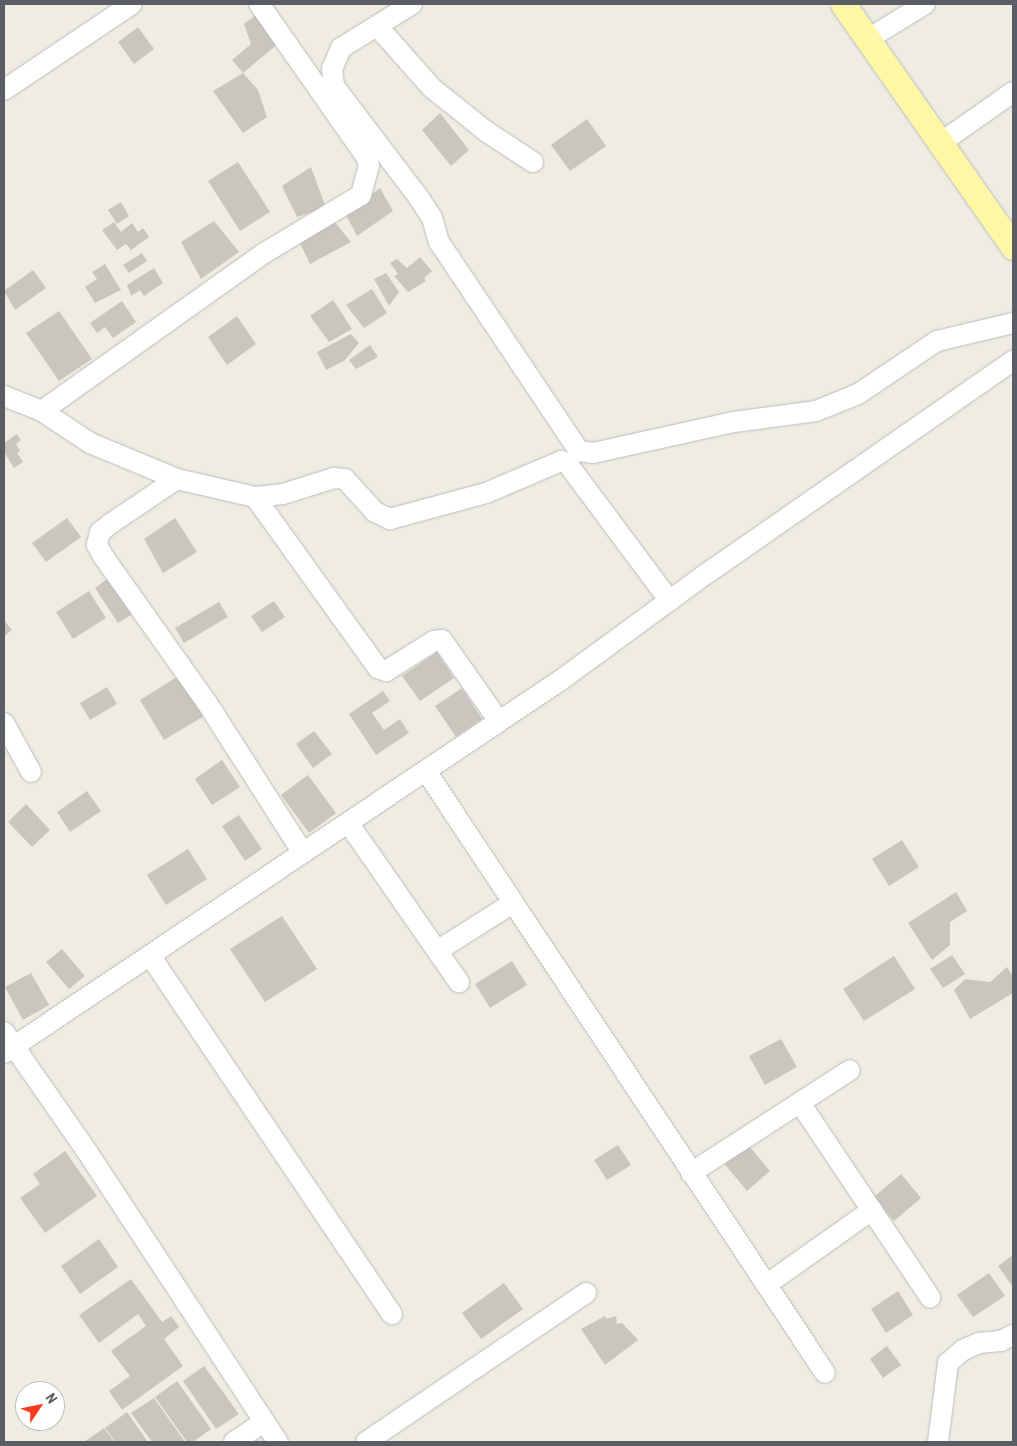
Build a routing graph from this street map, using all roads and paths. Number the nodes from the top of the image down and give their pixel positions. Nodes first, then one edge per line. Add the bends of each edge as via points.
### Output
1 (132, 4) edge
2 (259, 4) edge
3 (412, 4) edge
4 (843, 4) edge
5 (925, 4) edge
6 (377, 26) junction
7 (868, 39) junction
8 (4, 90) edge
9 (1013, 92) edge
10 (939, 144) junction
11 (533, 162) dead end
12 (1013, 246) edge
13 (1013, 323) edge
14 (1013, 361) edge
15 (4, 396) edge
16 (42, 411) junction
17 (177, 479) junction
18 (255, 497) junction
19 (670, 601) junction
20 (499, 721) junction
21 (4, 723) edge
22 (426, 771) junction
23 (32, 772) dead end
24 (349, 824) junction
25 (303, 853) junction
26 (513, 903) junction
27 (437, 951) junction
28 (151, 957) junction
29 (458, 982) dead end
30 (7, 1044) edge
31 (850, 1070) dead end
32 (800, 1103) junction
33 (691, 1173) junction
34 (872, 1210) junction
35 (766, 1285) junction
36 (586, 1294) dead end
37 (930, 1297) dead end
38 (392, 1314) dead end
39 (1013, 1335) edge
40 (825, 1373) dead end
41 (264, 1422) junction
42 (234, 1442) edge
43 (278, 1442) edge
44 (366, 1442) edge
45 (938, 1442) edge

1 - 8 street
2 - 16 street via 367,158 369,166 361,195 266,252
3 - 6 street
4 - 7 main road
5 - 7 street
6 - 11 street via 432,88 487,132
6 - 13 street via 341,48 332,69 334,86 424,206 439,242 579,451 593,453 734,422 816,411 858,394 937,341
7 - 10 main road
9 - 10 street
10 - 12 main road
14 - 19 street
15 - 16 street
16 - 17 street via 90,443
17 - 18 street
17 - 25 street via 100,532 97,544 207,703
18 - 19 street via 283,494 334,478 345,479 375,512 390,519 486,493 561,460 567,463
18 - 20 street via 378,668 386,671 434,641 442,640
19 - 20 street
20 - 22 street
21 - 23 street
22 - 24 street
22 - 26 street
24 - 25 street
24 - 27 street
25 - 28 street
26 - 27 street
26 - 33 street
27 - 29 street
28 - 30 street
28 - 38 street
30 - 41 street via 88,1153
31 - 32 street
32 - 33 street
32 - 34 street
33 - 35 street
34 - 35 street
34 - 37 street
35 - 40 street
36 - 44 street
39 - 45 street via 1001,1341 979,1343 963,1350 948,1363
41 - 42 street
41 - 43 street

